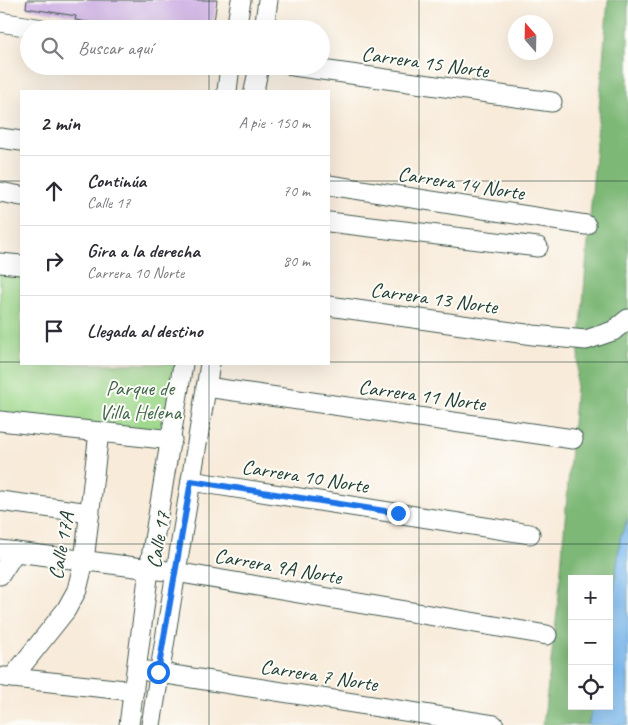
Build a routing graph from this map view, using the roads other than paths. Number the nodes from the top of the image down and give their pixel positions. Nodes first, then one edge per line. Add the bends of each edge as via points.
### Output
1 (241, 0) edge
2 (268, 0) edge
3 (238, 20) edge
4 (265, 20) edge
5 (0, 22) edge
6 (20, 25) edge
7 (330, 71) edge
8 (229, 75) edge
9 (257, 75) edge
10 (226, 90) edge
11 (254, 90) edge
12 (552, 102) dead end
13 (0, 138) edge
14 (20, 141) edge
15 (330, 185) edge
16 (0, 192) edge
17 (20, 196) edge
18 (330, 222) edge
19 (586, 225) dead end
20 (538, 247) dead end
21 (0, 262) edge
22 (20, 265) edge
23 (330, 306) edge
24 (628, 320) edge
25 (183, 365) edge
26 (210, 365) edge
27 (206, 387) junction
28 (0, 421) edge
29 (99, 432) junction
30 (573, 439) dead end
31 (172, 440) junction
32 (191, 481) junction
33 (0, 501) edge
34 (90, 513) junction
35 (530, 534) dead end
36 (8, 551) edge
37 (84, 561) junction
38 (149, 570) junction
39 (175, 572) junction
40 (0, 575) edge
41 (548, 635) dead end
42 (137, 670) junction
43 (158, 672) junction
44 (6, 677) edge
45 (134, 691) junction
46 (129, 725) edge
47 (151, 725) edge
48 (494, 725) edge

1 - 3 street
2 - 4 street
5 - 6 street
7 - 12 street, Carrera 15 Norte
8 - 10 street
9 - 11 street
13 - 14 street
15 - 19 street, Carrera 14 Norte
16 - 17 street
18 - 20 street
21 - 22 street
23 - 24 street, Carrera 13 Norte via 586,340 613,331
25 - 31 street, Calle 17
26 - 27 street, Calle 17
27 - 30 street, Carrera 11 Norte
27 - 32 street, Calle 17
28 - 29 street
29 - 31 street
29 - 34 street, Calle 17A
31 - 38 street, Calle 17
32 - 35 street, Carrera 10 Norte
32 - 39 street, Calle 17
33 - 34 street
34 - 37 street, Calle 17A
36 - 37 street, Carrera 9A Norte
36 - 40 street
37 - 38 street, Carrera 9A Norte
37 - 44 street, Calle 17A via 77,590 66,610
38 - 39 street, Carrera 9A Norte
38 - 42 street, Calle 17
39 - 41 street, Carrera 9A Norte
39 - 43 street, Calle 17
42 - 43 street, Carrera 7 Norte
42 - 45 street, Calle 17
43 - 47 street, Calle 17
43 - 48 street, Carrera 7 Norte
44 - 45 street
45 - 46 street, Calle 17

